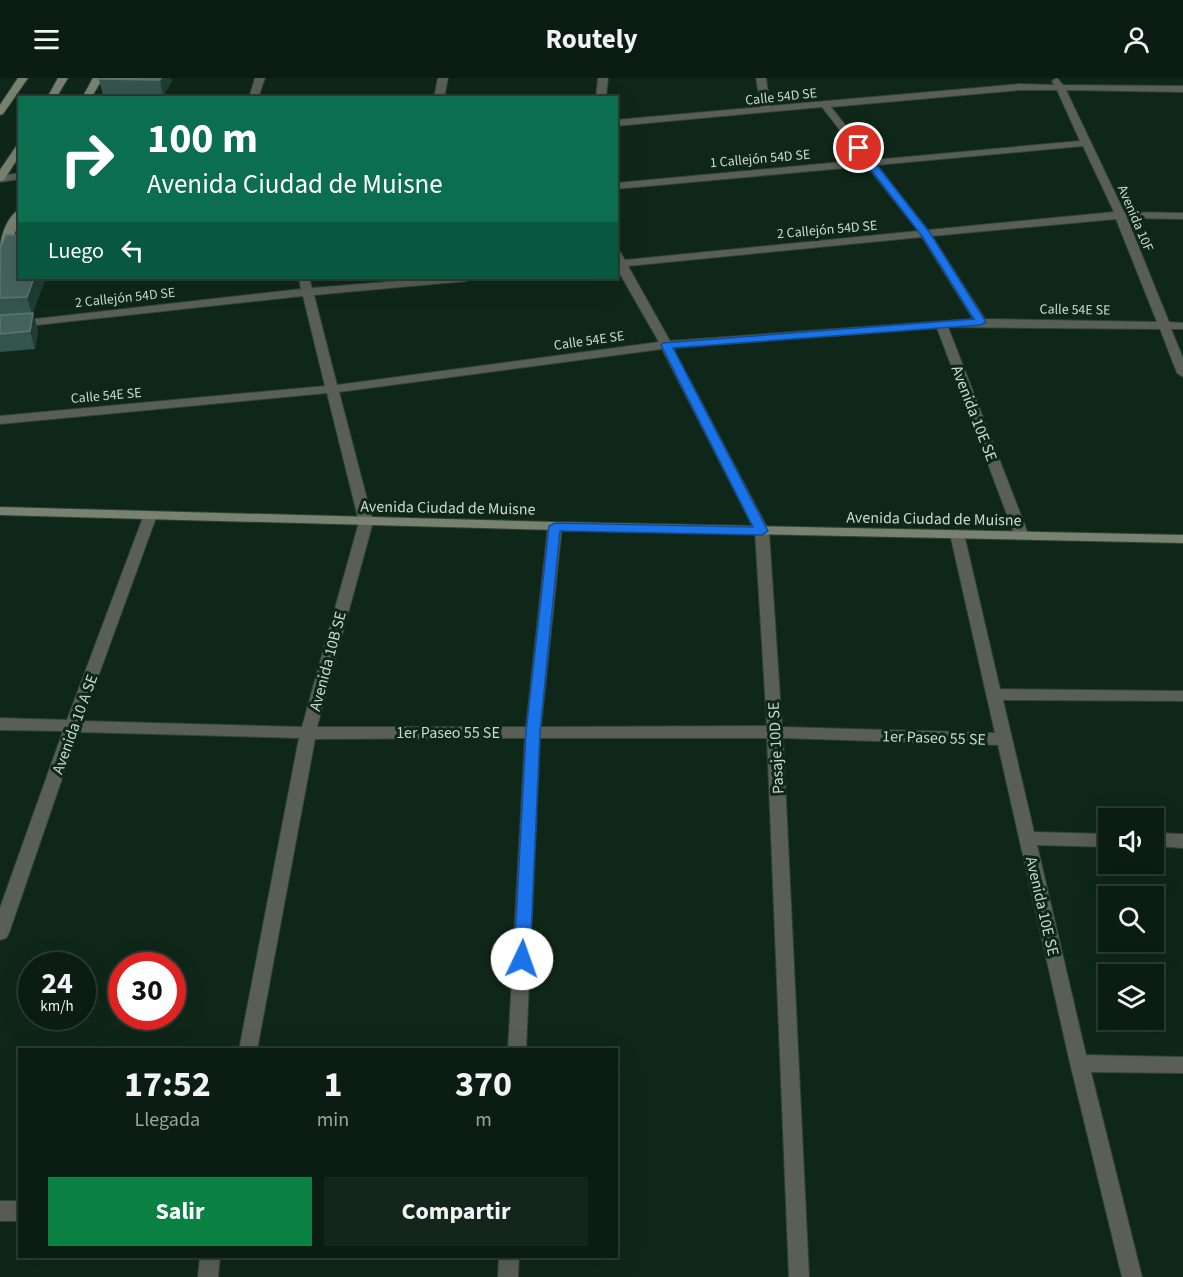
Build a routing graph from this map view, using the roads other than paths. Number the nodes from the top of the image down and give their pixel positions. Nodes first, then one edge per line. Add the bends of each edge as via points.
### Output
1 (23, 78) edge
2 (63, 78) edge
3 (98, 78) edge
4 (260, 78) edge
5 (443, 78) edge
6 (603, 78) edge
7 (761, 78) edge
8 (1058, 83) edge
9 (1183, 89) edge
10 (52, 96) edge
11 (87, 96) edge
12 (254, 96) edge
13 (439, 96) edge
14 (601, 96) edge
15 (825, 105) junction
16 (766, 111) junction
17 (0, 112) edge
18 (618, 123) edge
19 (1086, 143) junction
20 (18, 150) edge
21 (870, 162) junction
22 (18, 176) edge
23 (0, 179) edge
24 (618, 186) edge
25 (1120, 215) junction
26 (18, 216) edge
27 (1183, 216) edge
28 (926, 235) junction
29 (18, 243) edge
30 (1, 246) edge
31 (618, 260) edge
32 (444, 279) edge
33 (305, 285) edge
34 (981, 322) junction
35 (940, 324) junction
36 (1164, 325) junction
37 (0, 326) edge
38 (1183, 326) edge
39 (666, 345) junction
40 (1183, 373) edge
41 (333, 389) junction
42 (0, 420) edge
43 (0, 511) edge
44 (150, 515) junction
45 (366, 522) junction
46 (555, 526) junction
47 (762, 531) junction
48 (957, 534) junction
49 (1022, 536) junction
50 (1183, 539) edge
51 (993, 694) junction
52 (1183, 696) edge
53 (0, 724) edge
54 (72, 727) junction
55 (533, 732) junction
56 (775, 732) junction
57 (308, 733) junction
58 (1004, 740) junction
59 (1027, 838) junction
60 (1098, 840) edge
61 (1164, 840) edge
62 (1183, 841) edge
63 (0, 933) edge
64 (248, 1048) edge
65 (517, 1048) edge
66 (1079, 1063) junction
67 (1183, 1065) edge
68 (0, 1211) edge
69 (18, 1211) edge
70 (210, 1258) edge
71 (509, 1258) edge
72 (208, 1277) edge
73 (508, 1277) edge
74 (799, 1277) edge
75 (1132, 1277) edge

1 - 17 street
2 - 10 street
3 - 11 street
4 - 12 street
5 - 13 street
6 - 14 street
7 - 16 street
8 - 9 street, Calle 54D SE
8 - 15 street, Calle 54D SE
8 - 19 street, Avenida 10F
15 - 16 street, Calle 54D SE
15 - 21 street
16 - 18 street, Calle 54D SE
19 - 21 street, 1 Callejón 54D SE
19 - 25 street, Avenida 10F
20 - 23 street
21 - 24 street, 1 Callejón 54D SE
21 - 28 street
22 - 23 street
25 - 27 street, 2 Callejón 54D SE
25 - 28 street, 2 Callejón 54D SE
25 - 36 street, Avenida 10F
26 - 30 street
28 - 31 street, 2 Callejón 54D SE
28 - 34 street
29 - 30 street
31 - 39 street, Pasaje 10D SE
32 - 33 street, 2 Callejón 54D SE
33 - 37 street, 2 Callejón 54D SE
33 - 41 street, Avenida 10B SE
34 - 35 street, Calle 54E SE
34 - 36 street, Calle 54E SE
35 - 39 street, Calle 54E SE
35 - 49 street, Avenida 10E SE
36 - 38 street, Calle 54E SE
36 - 40 street, Avenida 10F
39 - 41 street, Calle 54E SE
39 - 47 street, Pasaje 10D SE
41 - 42 street, Calle 54E SE
41 - 45 street, Avenida 10B SE
43 - 44 street, Avenida Ciudad de Muisne
44 - 45 street, Avenida Ciudad de Muisne
44 - 54 street, Avenida 10 A SE
45 - 46 street, Avenida Ciudad de Muisne
45 - 57 street, Avenida 10B SE
46 - 47 street, Avenida Ciudad de Muisne
46 - 55 street
47 - 48 street, Avenida Ciudad de Muisne
47 - 56 street, Pasaje 10D SE
48 - 49 street, Avenida Ciudad de Muisne
48 - 51 street, Avenida 10E SE
49 - 50 street, Avenida Ciudad de Muisne
51 - 52 street
51 - 58 street, Avenida 10E SE
53 - 54 street, 1er Paseo 55 SE
54 - 57 street, 1er Paseo 55 SE
54 - 63 street, Avenida 10 A SE
55 - 56 street, 1er Paseo 55 SE
55 - 57 street, 1er Paseo 55 SE
55 - 65 street
56 - 58 street, 1er Paseo 55 SE
56 - 74 street, Pasaje 10D SE
57 - 64 street, Avenida 10B SE
58 - 59 street, Avenida 10E SE
59 - 60 street
59 - 66 street, Avenida 10E SE
61 - 62 street
66 - 67 street
66 - 75 street, Avenida 10E SE
68 - 69 street
70 - 72 street
71 - 73 street

